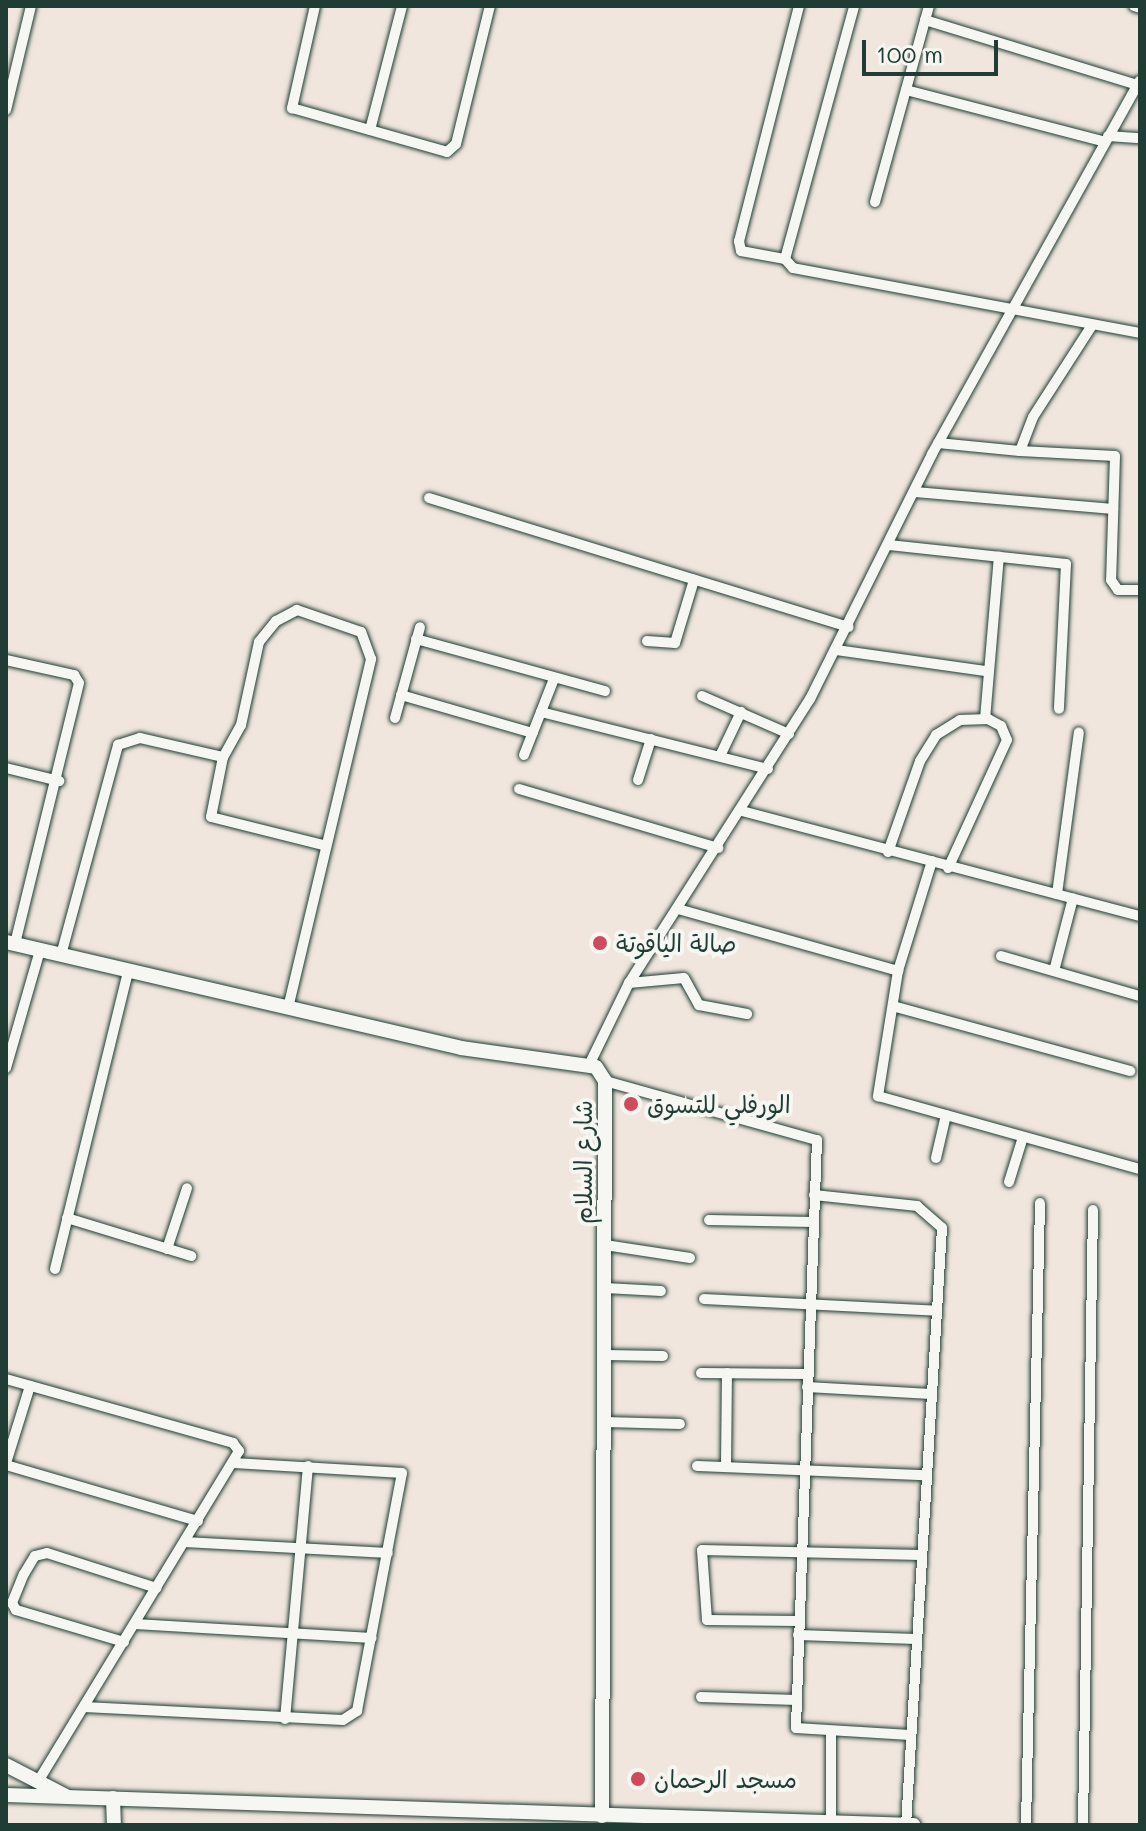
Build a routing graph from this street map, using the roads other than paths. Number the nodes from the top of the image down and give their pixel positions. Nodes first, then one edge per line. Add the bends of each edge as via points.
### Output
1 (31, 6) edge
2 (315, 6) edge
3 (402, 6) edge
4 (490, 6) edge
5 (799, 6) edge
6 (854, 6) edge
7 (929, 6) edge
8 (1134, 6) edge
9 (1140, 8) edge
10 (925, 20) junction
11 (1139, 83) edge
12 (906, 90) junction
13 (6, 110) edge
14 (370, 130) junction
15 (1140, 138) edge
16 (1106, 139) junction
17 (875, 202) dead end
18 (785, 259) junction
19 (1010, 310) junction
20 (1091, 327) junction
21 (1140, 333) edge
22 (938, 443) junction
23 (1020, 451) junction
24 (915, 492) junction
25 (429, 498) dead end
26 (1113, 509) junction
27 (889, 545) junction
28 (999, 557) junction
29 (694, 580) junction
30 (1140, 590) edge
31 (420, 627) dead end
32 (849, 627) junction
33 (416, 639) junction
34 (647, 641) dead end
35 (836, 650) junction
36 (6, 660) edge
37 (986, 671) junction
38 (554, 679) junction
39 (605, 691) dead end
40 (401, 695) junction
41 (702, 696) dead end
42 (1059, 709) dead end
43 (541, 712) junction
44 (741, 712) junction
45 (395, 718) dead end
46 (985, 719) junction
47 (1079, 732) dead end
48 (533, 733) junction
49 (789, 734) junction
50 (651, 739) junction
51 (524, 755) dead end
52 (720, 756) junction
53 (223, 757) junction
54 (6, 768) edge
55 (768, 769) junction
56 (638, 780) dead end
57 (59, 781) junction
58 (519, 789) dead end
59 (742, 811) junction
60 (323, 845) junction
61 (718, 848) junction
62 (888, 852) junction
63 (932, 861) junction
64 (948, 868) junction
65 (1057, 894) junction
66 (1073, 898) junction
67 (678, 909) junction
68 (1140, 916) edge
69 (11, 943) edge
70 (40, 950) junction
71 (61, 955) junction
72 (1001, 956) dead end
73 (898, 971) junction
74 (1054, 971) junction
75 (128, 972) junction
76 (629, 983) junction
77 (1140, 996) edge
78 (896, 1007) junction
79 (288, 1008) junction
80 (747, 1014) dead end
81 (590, 1063) junction
82 (6, 1068) edge
83 (1130, 1071) dead end
84 (605, 1081) junction
85 (946, 1115) junction
86 (1023, 1137) junction
87 (936, 1158) dead end
88 (1140, 1169) edge
89 (1009, 1182) dead end
90 (187, 1188) dead end
91 (814, 1195) junction
92 (1040, 1203) dead end
93 (1093, 1210) dead end
94 (67, 1218) junction
95 (709, 1220) dead end
96 (813, 1222) junction
97 (605, 1245) junction
98 (167, 1249) junction
99 (191, 1256) dead end
100 (690, 1258) dead end
101 (55, 1269) dead end
102 (605, 1288) junction
103 (661, 1291) dead end
104 (704, 1299) dead end
105 (810, 1303) junction
106 (937, 1311) junction
107 (605, 1355) junction
108 (663, 1356) dead end
109 (701, 1373) dead end
110 (727, 1373) junction
111 (807, 1374) junction
112 (6, 1379) edge
113 (30, 1386) junction
114 (807, 1387) junction
115 (931, 1394) junction
116 (605, 1422) junction
117 (680, 1424) dead end
118 (234, 1463) junction
119 (6, 1464) edge
120 (308, 1466) junction
121 (697, 1466) dead end
122 (726, 1466) junction
123 (803, 1468) junction
124 (926, 1475) junction
125 (198, 1521) junction
126 (185, 1542) junction
127 (298, 1549) junction
128 (800, 1549) junction
129 (388, 1553) junction
130 (921, 1555) junction
131 (157, 1588) junction
132 (798, 1621) junction
133 (135, 1624) junction
134 (290, 1633) junction
135 (798, 1635) junction
136 (372, 1638) junction
137 (916, 1639) junction
138 (124, 1642) junction
139 (701, 1697) dead end
140 (797, 1700) junction
141 (84, 1707) junction
142 (285, 1719) junction
143 (831, 1732) junction
144 (910, 1735) junction
145 (6, 1765) edge
146 (39, 1780) junction
147 (6, 1795) edge
148 (68, 1797) junction
149 (113, 1798) junction
150 (602, 1816) junction
151 (831, 1823) edge
152 (114, 1825) edge
153 (906, 1825) edge
154 (914, 1825) edge
155 (1026, 1825) edge
156 (1083, 1825) edge

1 - 13 street
2 - 14 street via 292,108
3 - 14 street
4 - 14 street via 455,150
5 - 18 street via 739,241 746,254
6 - 18 street
7 - 10 street
8 - 9 street
10 - 11 street
10 - 12 street
11 - 16 street
12 - 16 street
12 - 17 street
15 - 16 street
16 - 19 street
18 - 19 street via 793,268
19 - 20 street
19 - 22 street
20 - 21 street
20 - 23 street via 1033,417
22 - 23 street
22 - 24 street
23 - 26 street via 1115,456
24 - 26 street
24 - 27 street
25 - 29 street
26 - 30 street via 1113,585
27 - 28 street
27 - 32 street
28 - 37 street via 993,661
28 - 42 street via 1068,567
29 - 32 street
29 - 34 street via 675,643
31 - 33 street
32 - 35 street
33 - 38 street
33 - 40 street
35 - 37 street
35 - 49 street
36 - 57 street via 77,678
37 - 46 street
38 - 39 street
38 - 43 street
40 - 45 street
40 - 48 street
41 - 44 street
43 - 48 street
43 - 50 street
44 - 49 street
44 - 52 street
46 - 62 street via 960,720 936,735 920,761
46 - 64 street via 1001,726 1007,740
47 - 65 street
48 - 51 street
49 - 55 street
50 - 52 street
50 - 56 street
52 - 55 street
53 - 60 street via 215,821
53 - 60 street via 241,725 259,642 276,621 303,611 361,632 371,649 368,674
53 - 71 street via 140,738 114,750
54 - 57 street
55 - 59 street
57 - 69 street
58 - 61 street
59 - 61 street
59 - 62 street
60 - 79 street
61 - 67 street
62 - 63 street
63 - 64 street
63 - 73 street
64 - 65 street
65 - 66 street
66 - 68 street
66 - 74 street
67 - 73 street
67 - 76 street
69 - 70 main road
70 - 71 main road
70 - 82 street
71 - 75 main road
72 - 74 street
73 - 78 street
74 - 77 street
75 - 79 main road
75 - 94 street
76 - 80 street via 684,978 693,984 699,1005
76 - 81 street
78 - 83 street
78 - 85 street via 878,1096
79 - 81 main road via 473,1050
81 - 84 main road, شارع السلام
84 - 91 street via 815,1139
84 - 97 main road, شارع السلام
85 - 86 street
85 - 87 street
86 - 88 street
86 - 89 street
90 - 98 street
91 - 96 street
91 - 106 street via 917,1206 938,1218 942,1228
92 - 155 street
93 - 156 street
94 - 98 street
94 - 101 street
95 - 96 street
96 - 105 street
97 - 100 street
97 - 102 main road, شارع السلام
98 - 99 street
102 - 103 street
102 - 107 main road, شارع السلام
104 - 105 street
105 - 106 street
105 - 111 street
106 - 115 street
107 - 108 street
107 - 116 main road, شارع السلام
109 - 110 street
110 - 111 street
110 - 122 street
111 - 114 street
112 - 113 street
113 - 118 street via 233,1443 239,1451
113 - 119 street
114 - 115 street
114 - 123 street
115 - 124 street
116 - 117 street
116 - 150 main road, شارع السلام
118 - 120 street
118 - 125 street
119 - 125 street
120 - 127 street
120 - 129 street via 400,1471
121 - 122 street
122 - 123 street
123 - 124 street
123 - 128 street
124 - 130 street
125 - 126 street
126 - 127 street
126 - 131 street
127 - 129 street
127 - 134 street
128 - 130 street
128 - 132 street
128 - 132 street via 701,1553 707,1620
129 - 136 street
130 - 137 street
131 - 133 street
131 - 138 street via 47,1553 35,1556 12,1603 16,1610
132 - 135 street
133 - 134 street
133 - 138 street
134 - 136 street
134 - 142 street via 292,1690
135 - 137 street
135 - 140 street
136 - 142 street via 355,1715
137 - 144 street
138 - 141 street
139 - 140 street
140 - 143 street via 797,1729
141 - 142 street
141 - 146 street
143 - 144 street
143 - 151 street
144 - 153 street
145 - 146 main road
146 - 148 main road
147 - 148 main road
148 - 149 main road
149 - 150 main road
149 - 152 main road
150 - 151 main road
151 - 153 main road
153 - 154 main road

